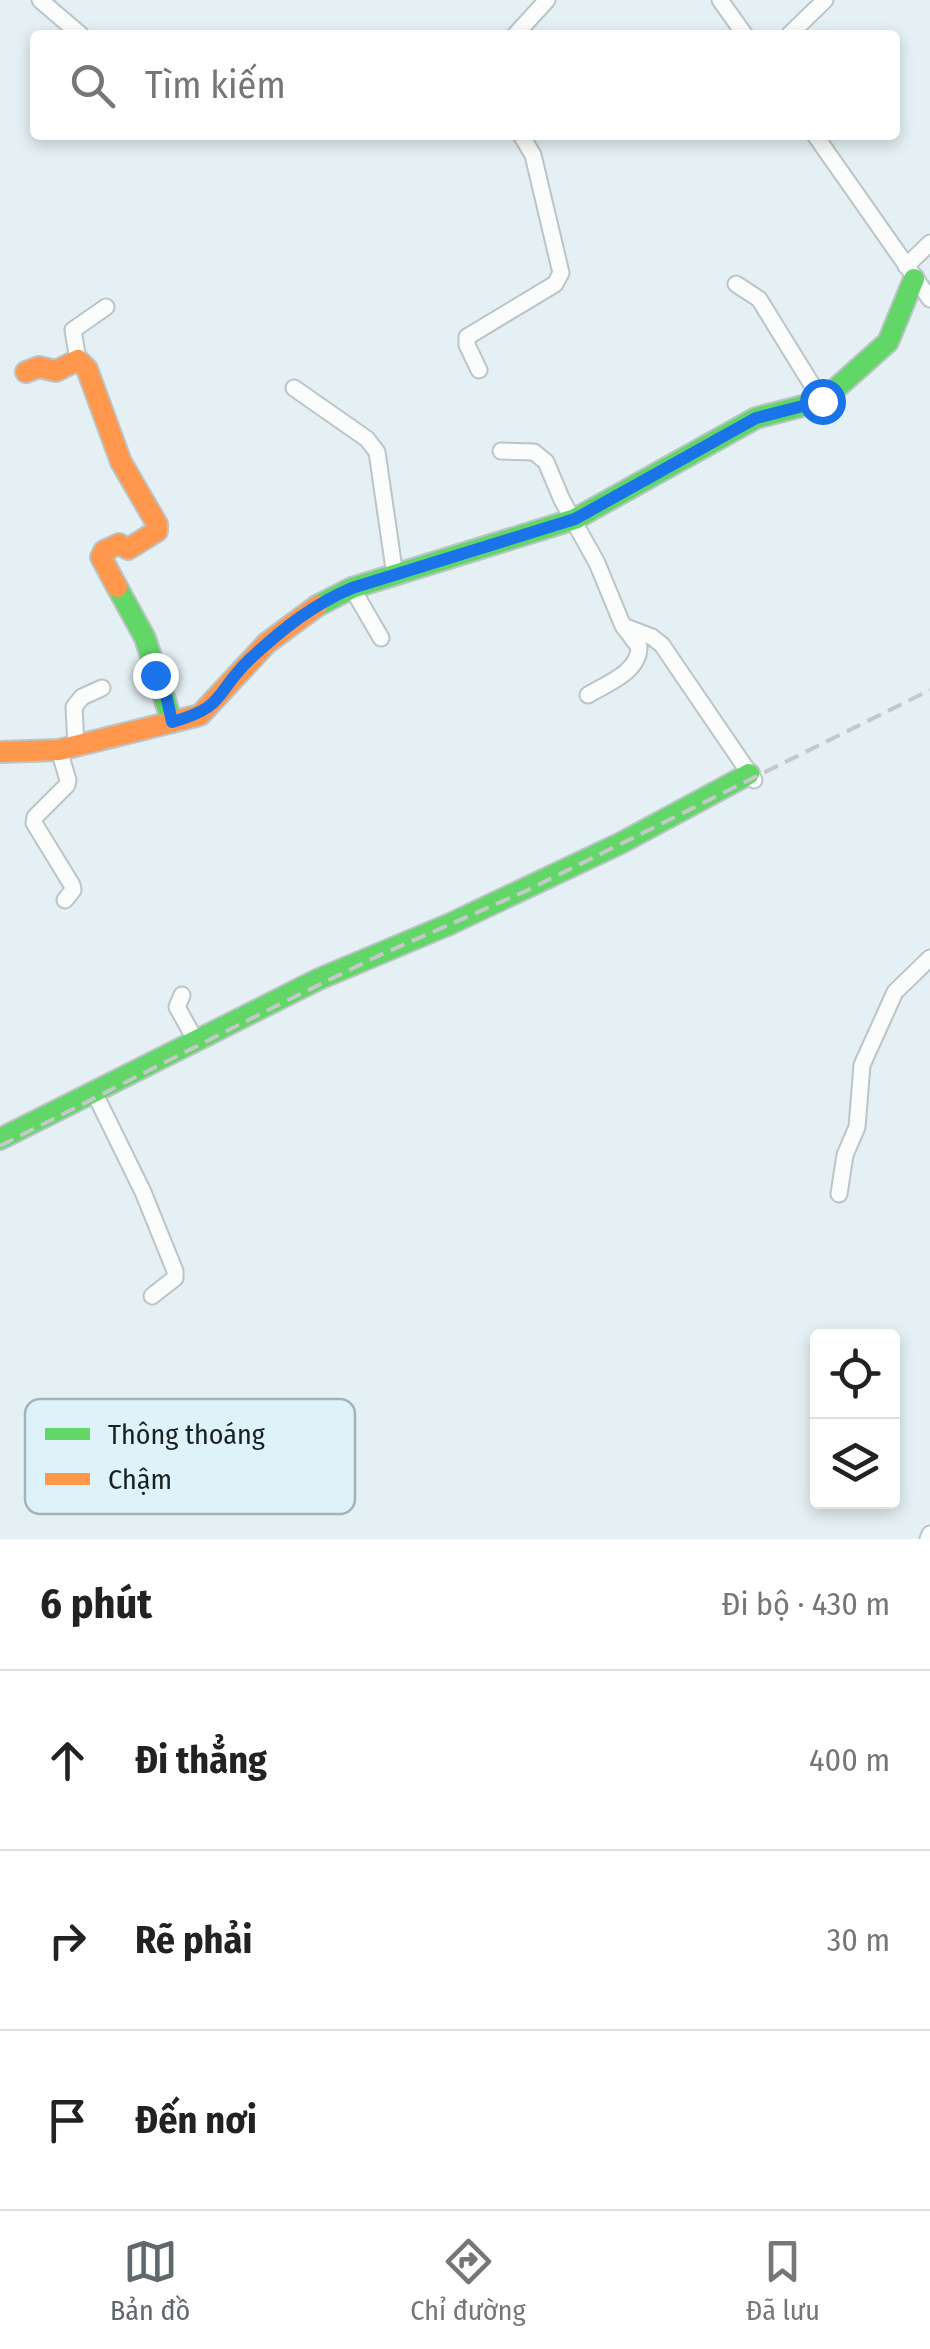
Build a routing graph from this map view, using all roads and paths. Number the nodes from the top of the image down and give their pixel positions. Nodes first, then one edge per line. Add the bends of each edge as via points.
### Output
1 (40, 0) edge
2 (547, 0) edge
3 (720, 0) edge
4 (825, 0) edge
5 (75, 30) edge
6 (520, 30) edge
7 (741, 30) edge
8 (794, 30) edge
9 (525, 140) edge
10 (818, 140) edge
11 (930, 243) edge
12 (910, 272) junction
13 (736, 284) dead end
14 (930, 299) edge
15 (106, 307) dead end
16 (78, 360) junction
17 (479, 370) dead end
18 (26, 372) dead end
19 (294, 388) dead end
20 (822, 401) junction
21 (501, 451) dead end
22 (575, 519) junction
23 (395, 576) junction
24 (352, 588) junction
25 (623, 626) junction
26 (381, 638) dead end
27 (102, 688) dead end
28 (588, 695) dead end
29 (172, 722) junction
30 (68, 748) junction
31 (0, 752) edge
32 (752, 777) joint
33 (65, 900) dead end
34 (930, 958) edge
35 (182, 996) dead end
36 (196, 1041) junction
37 (94, 1092) junction
38 (0, 1140) edge
39 (838, 1194) dead end
40 (152, 1296) dead end

1 - 5 street
2 - 6 street
3 - 7 street
4 - 8 street
9 - 17 street via 561,273 549,288 472,333 466,341
10 - 12 street
11 - 12 street
12 - 14 street
12 - 20 street via 888,342
13 - 20 street via 759,299
15 - 16 street via 72,330
16 - 18 street via 56,371
16 - 29 street via 94,381 121,462 157,524 157,531 128,549 119,544 102,557 146,638
19 - 23 street via 378,452
20 - 22 street via 756,418
21 - 22 street via 539,454
22 - 23 street
22 - 25 street
23 - 24 street
24 - 26 street
24 - 29 street via 286,625 214,705
25 - 28 street via 640,648 634,667
25 - 32 street via 662,646
27 - 30 street via 74,707
29 - 30 street
30 - 31 street
30 - 33 street via 66,786 34,823 72,886
32 - 36 street
34 - 39 street via 894,992 862,1065 857,1127
35 - 36 street via 177,1007
36 - 37 street
37 - 38 street
37 - 40 street via 175,1271

